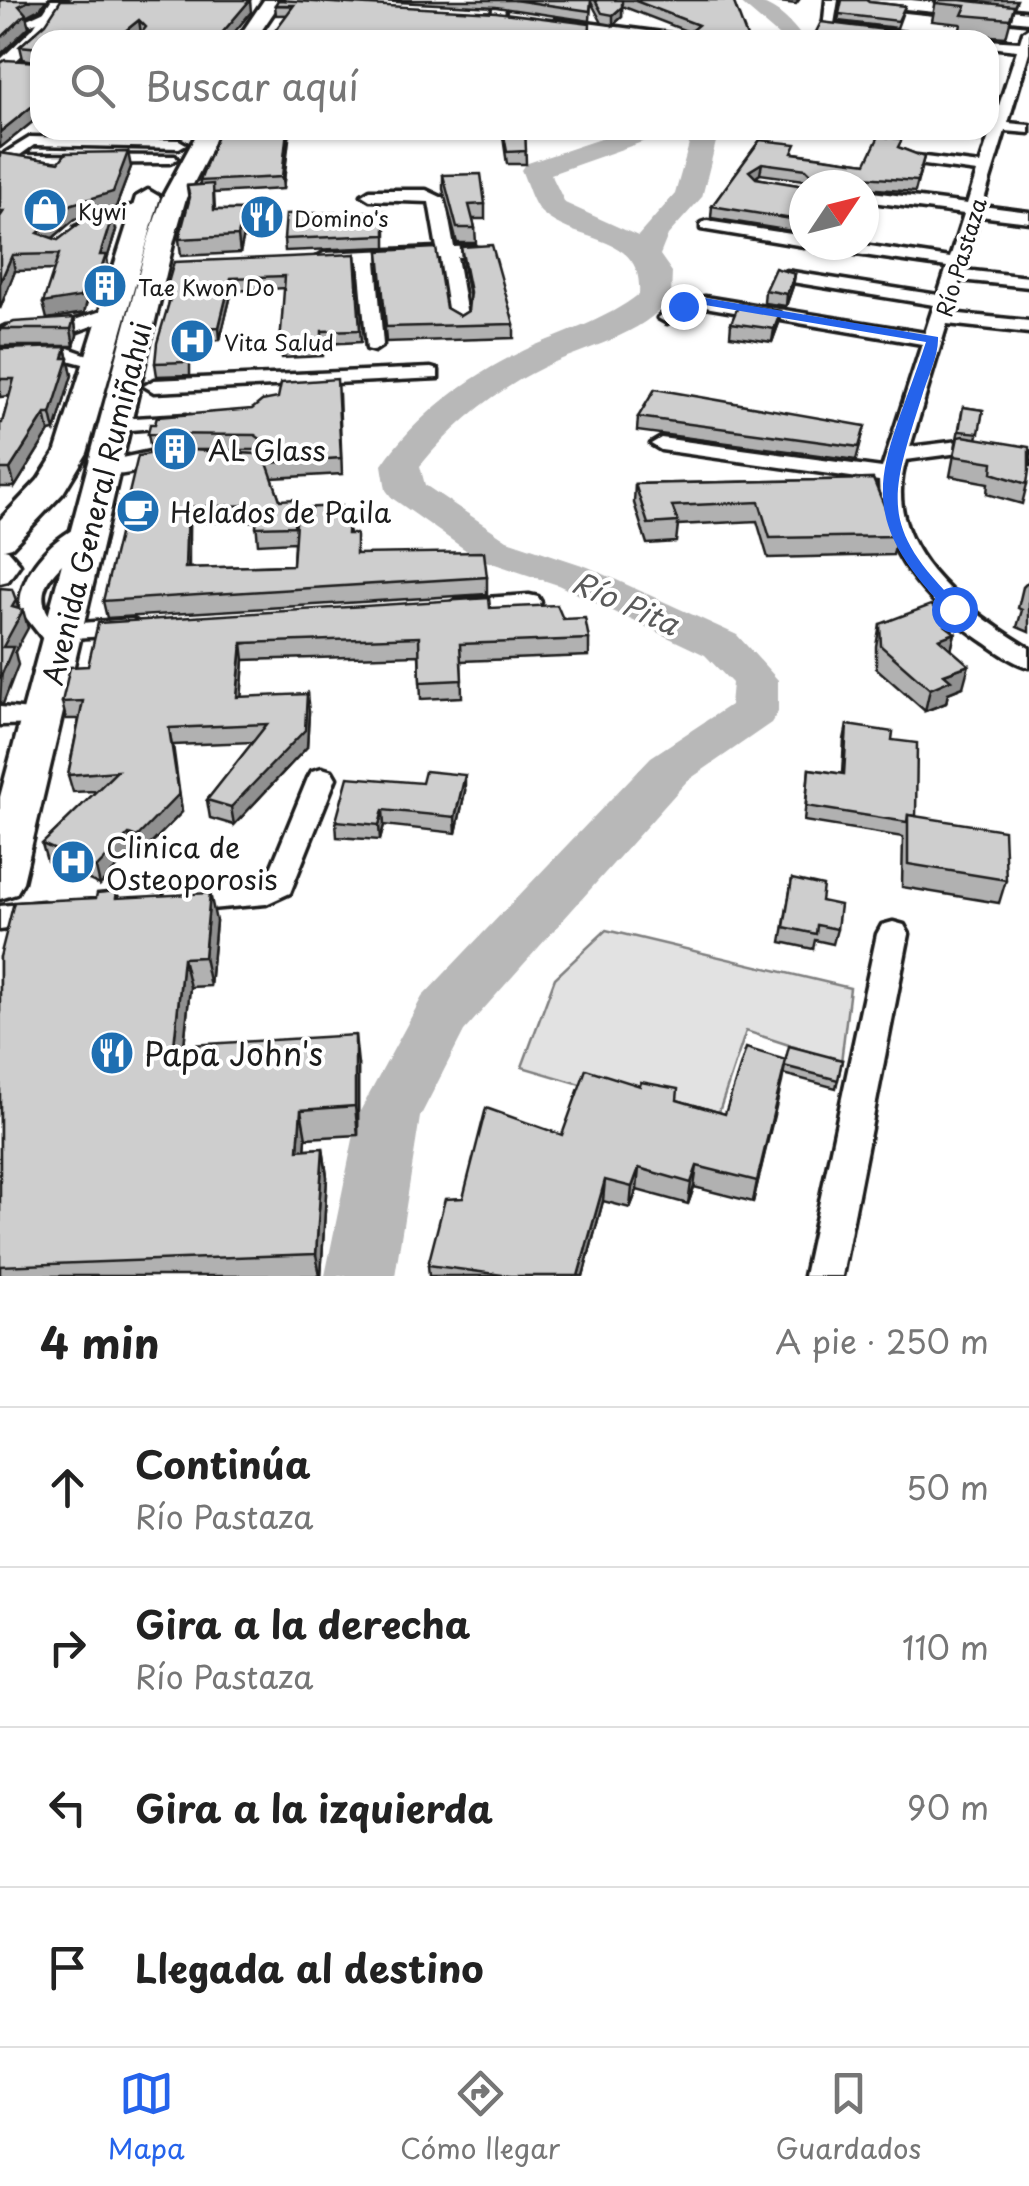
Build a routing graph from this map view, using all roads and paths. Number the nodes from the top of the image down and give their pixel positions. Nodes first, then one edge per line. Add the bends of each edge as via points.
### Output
1 (290, 0) edge
2 (501, 0) edge
3 (832, 0) edge
4 (868, 0) edge
5 (266, 3) edge
6 (54, 7) edge
7 (479, 14) edge
8 (496, 15) junction
9 (1029, 17) edge
10 (516, 18) edge
11 (31, 20) edge
12 (535, 20) edge
13 (38, 30) edge
14 (251, 30) edge
15 (270, 30) edge
16 (494, 30) edge
17 (610, 30) edge
18 (857, 30) edge
19 (30, 41) edge
20 (1027, 42) edge
21 (999, 43) edge
22 (9, 60) edge
23 (999, 116) edge
24 (999, 126) edge
25 (1029, 129) edge
26 (132, 140) edge
27 (205, 140) edge
28 (992, 140) edge
29 (179, 144) edge
30 (917, 160) edge
31 (987, 169) junction
32 (370, 195) dead end
33 (879, 198) edge
34 (144, 208) junction
35 (973, 210) junction
36 (1029, 217) edge
37 (708, 226) dead end
38 (62, 238) edge
39 (789, 239) edge
40 (474, 251) edge
41 (444, 252) junction
42 (879, 255) edge
43 (368, 256) junction
44 (310, 259) edge
45 (956, 269) junction
46 (786, 276) edge
47 (1029, 282) edge
48 (945, 310) junction
49 (114, 311) junction
50 (0, 314) edge
51 (667, 318) dead end
52 (459, 321) edge
53 (1029, 327) edge
54 (0, 336) edge
55 (933, 340) junction
56 (374, 345) dead end
57 (0, 356) edge
58 (98, 362) junction
59 (431, 374) dead end
60 (154, 386) dead end
61 (204, 420) edge
62 (117, 425) junction
63 (661, 444) dead end
64 (150, 458) edge
65 (1029, 458) edge
66 (89, 461) junction
67 (894, 465) junction
68 (90, 529) junction
69 (0, 540) edge
70 (0, 555) edge
71 (0, 576) edge
72 (0, 594) edge
73 (32, 595) junction
74 (529, 602) edge
75 (432, 608) edge
76 (159, 625) edge
77 (61, 637) junction
78 (1029, 659) edge
79 (0, 716) edge
80 (41, 718) junction
81 (322, 778) dead end
82 (0, 882) edge
83 (150, 903) edge
84 (72, 911) edge
85 (0, 918) edge
86 (892, 934) dead end
87 (823, 1276) edge

1 - 15 highway
2 - 8 street
3 - 18 street via 827,27
4 - 9 main road
5 - 14 highway
6 - 11 street
6 - 13 main road
7 - 8 street
8 - 10 street
8 - 16 street
12 - 17 street
19 - 22 main road
20 - 21 street
20 - 23 street, Río Pastaza
24 - 25 street
26 - 29 street
27 - 62 highway, Avenida General Rumiñahui via 174,198 166,266
28 - 31 street, Río Pastaza
29 - 29 street via 31,141 10,156 14,160
29 - 34 highway, Avenida General Rumiñahui
30 - 31 street
31 - 35 street, Río Pastaza
32 - 41 street via 436,197
33 - 35 street
34 - 38 street
34 - 49 highway, Avenida General Rumiñahui
35 - 36 street
35 - 45 street, Río Pastaza
37 - 39 street
40 - 41 street
41 - 43 street
41 - 52 street
42 - 45 street
43 - 44 street
43 - 56 street
45 - 47 street
45 - 48 street, Río Pastaza
46 - 48 street
48 - 53 street
48 - 55 street, Río Pastaza
49 - 50 street
49 - 54 street via 75,326
49 - 58 highway, Avenida General Rumiñahui
51 - 55 street via 705,302
55 - 67 street, Río Pastaza
57 - 58 street via 68,354
58 - 66 highway, Avenida General Rumiñahui
59 - 60 street via 277,389
61 - 62 street
62 - 66 highway, Avenida General Rumiñahui
63 - 67 street
64 - 66 street via 124,467
65 - 67 street via 959,447
66 - 68 highway, Avenida General Rumiñahui
66 - 69 highway via 50,486
67 - 78 street, Río Pastaza via 888,500 905,553 966,618
68 - 73 street via 54,554
68 - 77 highway, Avenida General Rumiñahui
70 - 71 street via 8,564
72 - 73 street
73 - 77 street via 33,611
74 - 75 street
76 - 77 street
77 - 80 highway, Avenida General Rumiñahui
79 - 80 street
80 - 82 highway, Avenida General Rumiñahui
81 - 83 street via 279,885 266,892
84 - 85 street
86 - 87 street

